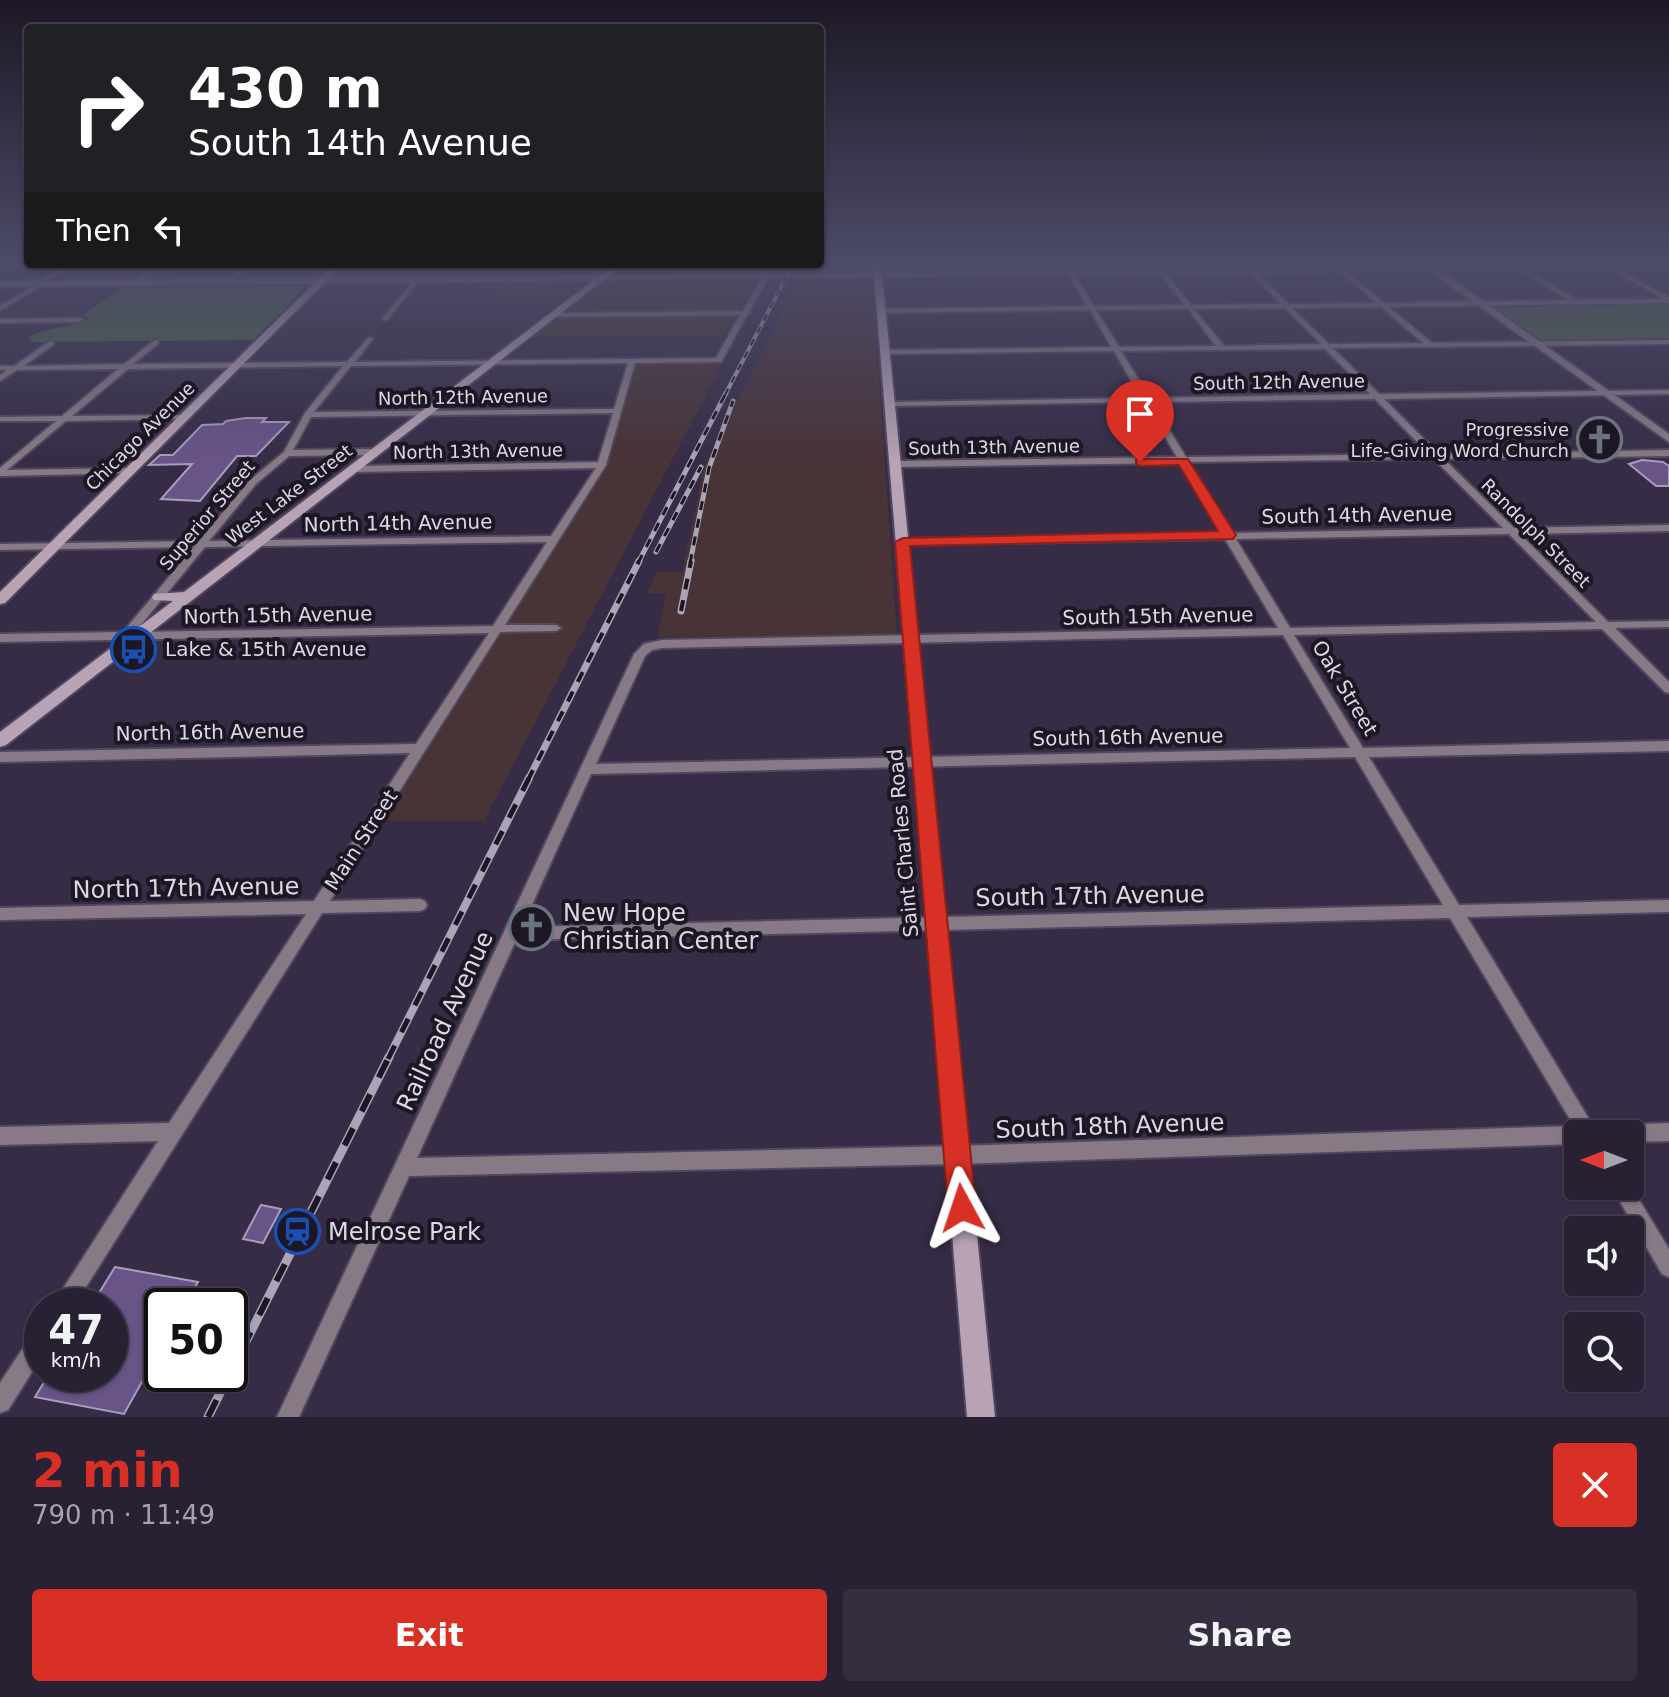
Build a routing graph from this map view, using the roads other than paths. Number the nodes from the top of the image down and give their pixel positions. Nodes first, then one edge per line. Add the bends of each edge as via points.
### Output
1 (273, 330) edge
2 (534, 330) edge
3 (736, 330) edge
4 (884, 330) edge
5 (1104, 330) edge
6 (1208, 330) edge
7 (1310, 330) edge
8 (1413, 330) edge
9 (1518, 330) edge
10 (369, 339) dead end
11 (155, 342) dead end
12 (1669, 342) edge
13 (50, 343) dead end
14 (1537, 344) junction
15 (1430, 345) junction
16 (1327, 347) junction
17 (1222, 348) junction
18 (1116, 349) junction
19 (886, 352) junction
20 (632, 361) junction
21 (492, 363) junction
22 (348, 364) junction
23 (238, 365) junction
24 (126, 367) junction
25 (0, 368) edge
26 (16, 368) junction
27 (0, 379) edge
28 (1669, 392) edge
29 (1606, 393) junction
30 (1376, 396) junction
31 (1146, 400) junction
32 (890, 404) junction
33 (618, 411) junction
34 (426, 414) junction
35 (308, 415) junction
36 (186, 417) junction
37 (64, 418) junction
38 (0, 419) edge
39 (1669, 439) edge
40 (376, 452) junction
41 (287, 453) junction
42 (1669, 453) edge
43 (1437, 457) junction
44 (1183, 461) junction
45 (896, 464) junction
46 (602, 465) junction
47 (354, 469) junction
48 (130, 471) junction
49 (0, 472) edge
50 (1669, 528) edge
51 (1510, 530) junction
52 (1228, 535) junction
53 (556, 539) junction
54 (903, 542) junction
55 (257, 543) junction
56 (202, 544) junction
57 (55, 546) junction
58 (0, 547) edge
59 (189, 595) junction
60 (159, 597) junction
61 (0, 600) edge
62 (1669, 624) edge
63 (1605, 625) junction
64 (556, 628) dead end
65 (498, 629) junction
66 (1286, 633) junction
67 (131, 636) junction
68 (0, 638) edge
69 (911, 638) junction
70 (648, 647) joint
71 (1669, 689) edge
72 (0, 741) edge
73 (1669, 746) edge
74 (421, 748) junction
75 (1358, 751) junction
76 (0, 757) edge
77 (922, 762) junction
78 (588, 769) junction
79 (420, 905) dead end
80 (1669, 906) edge
81 (318, 907) junction
82 (1454, 911) junction
83 (0, 914) edge
84 (937, 924) junction
85 (512, 934) junction
86 (1581, 1120) edge
87 (173, 1132) junction
88 (1669, 1132) edge
89 (1644, 1133) edge
90 (1564, 1135) edge
91 (0, 1136) edge
92 (957, 1155) junction
93 (403, 1167) junction
94 (1628, 1200) edge
95 (1669, 1267) edge
96 (73, 1288) edge
97 (24, 1365) edge
98 (0, 1402) edge
99 (288, 1417) edge
100 (981, 1417) edge

1 - 23 main road, Chicago Avenue
2 - 21 main road, West Lake Street
3 - 20 street via 718,360
4 - 19 main road, Saint Charles Road
5 - 18 street, Oak Street
6 - 17 street
7 - 16 street, Randolph Street
8 - 15 street
9 - 14 street
10 - 22 street, Superior Street
11 - 24 street
12 - 14 street
13 - 26 street
14 - 15 street
14 - 29 street
15 - 16 street
16 - 17 street
16 - 30 street, Randolph Street
17 - 18 street
18 - 19 street
18 - 31 street, Oak Street
19 - 32 main road, Saint Charles Road
20 - 21 street
20 - 33 street, Main Street
21 - 22 street
21 - 34 main road, West Lake Street
22 - 23 street
22 - 35 street, Superior Street
23 - 24 street
23 - 36 main road, Chicago Avenue
24 - 26 street
24 - 37 street
25 - 26 street
26 - 27 street
28 - 29 street, South 12th Avenue
29 - 30 street, South 12th Avenue
29 - 39 street
30 - 31 street, South 12th Avenue
30 - 43 street, Randolph Street
31 - 32 street, South 12th Avenue
31 - 44 street, Oak Street
32 - 45 main road, Saint Charles Road
33 - 34 street, North 12th Avenue
33 - 46 street, Main Street
34 - 35 street, North 12th Avenue
34 - 40 main road, West Lake Street
35 - 41 street, Superior Street
36 - 37 street
36 - 48 main road, Chicago Avenue
37 - 38 street
37 - 49 street
40 - 41 street, North 13th Avenue
40 - 47 main road, West Lake Street
41 - 56 street, Superior Street via 253,482
42 - 43 street, South 13th Avenue
43 - 44 street, South 13th Avenue
43 - 51 street, Randolph Street
44 - 45 street, South 13th Avenue
44 - 52 street, Oak Street
45 - 54 main road, Saint Charles Road
46 - 47 street, North 13th Avenue
46 - 53 street, Main Street
47 - 55 main road, West Lake Street
48 - 49 street
48 - 57 main road, Chicago Avenue
50 - 51 street, South 14th Avenue
51 - 52 street, South 14th Avenue
51 - 63 street, Randolph Street
52 - 54 street, South 14th Avenue
52 - 66 street, Oak Street
53 - 55 street, North 14th Avenue
53 - 65 street, Main Street
54 - 69 main road, Saint Charles Road
55 - 56 street, North 14th Avenue
55 - 59 main road, West Lake Street
56 - 57 street, North 14th Avenue
56 - 60 street, Superior Street
57 - 58 street, North 14th Avenue
57 - 61 main road, Chicago Avenue
59 - 60 main road
59 - 67 main road, West Lake Street
60 - 67 street, Superior Street
62 - 63 street, South 15th Avenue
63 - 66 street, South 15th Avenue
63 - 71 street, Randolph Street
64 - 65 street, North 15th Avenue
65 - 67 street, North 15th Avenue
65 - 74 street, Main Street
66 - 69 street, South 15th Avenue
66 - 75 street, Oak Street
67 - 68 street, North 15th Avenue
67 - 72 main road, West Lake Street
69 - 70 street, South 15th Avenue
69 - 77 main road, Saint Charles Road
70 - 78 street, Railroad Avenue via 640,654
73 - 75 street, South 16th Avenue
74 - 76 street, North 16th Avenue
74 - 81 street, Main Street
75 - 77 street, South 16th Avenue
75 - 82 street, Oak Street
77 - 78 street, South 16th Avenue
77 - 84 main road, Saint Charles Road
78 - 85 street, Railroad Avenue
79 - 81 street, North 17th Avenue
80 - 82 street, South 17th Avenue
81 - 83 street, North 17th Avenue
81 - 87 street, Main Street
82 - 84 street, South 17th Avenue
82 - 86 street, Oak Street
84 - 85 street, South 17th Avenue
84 - 92 main road, Saint Charles Road
85 - 93 street, Railroad Avenue
87 - 91 street
87 - 96 street, Main Street
88 - 89 street
90 - 92 street, South 18th Avenue
92 - 93 street, South 18th Avenue
92 - 100 main road, Saint Charles Road
93 - 99 street, Railroad Avenue
94 - 95 street
97 - 98 street

